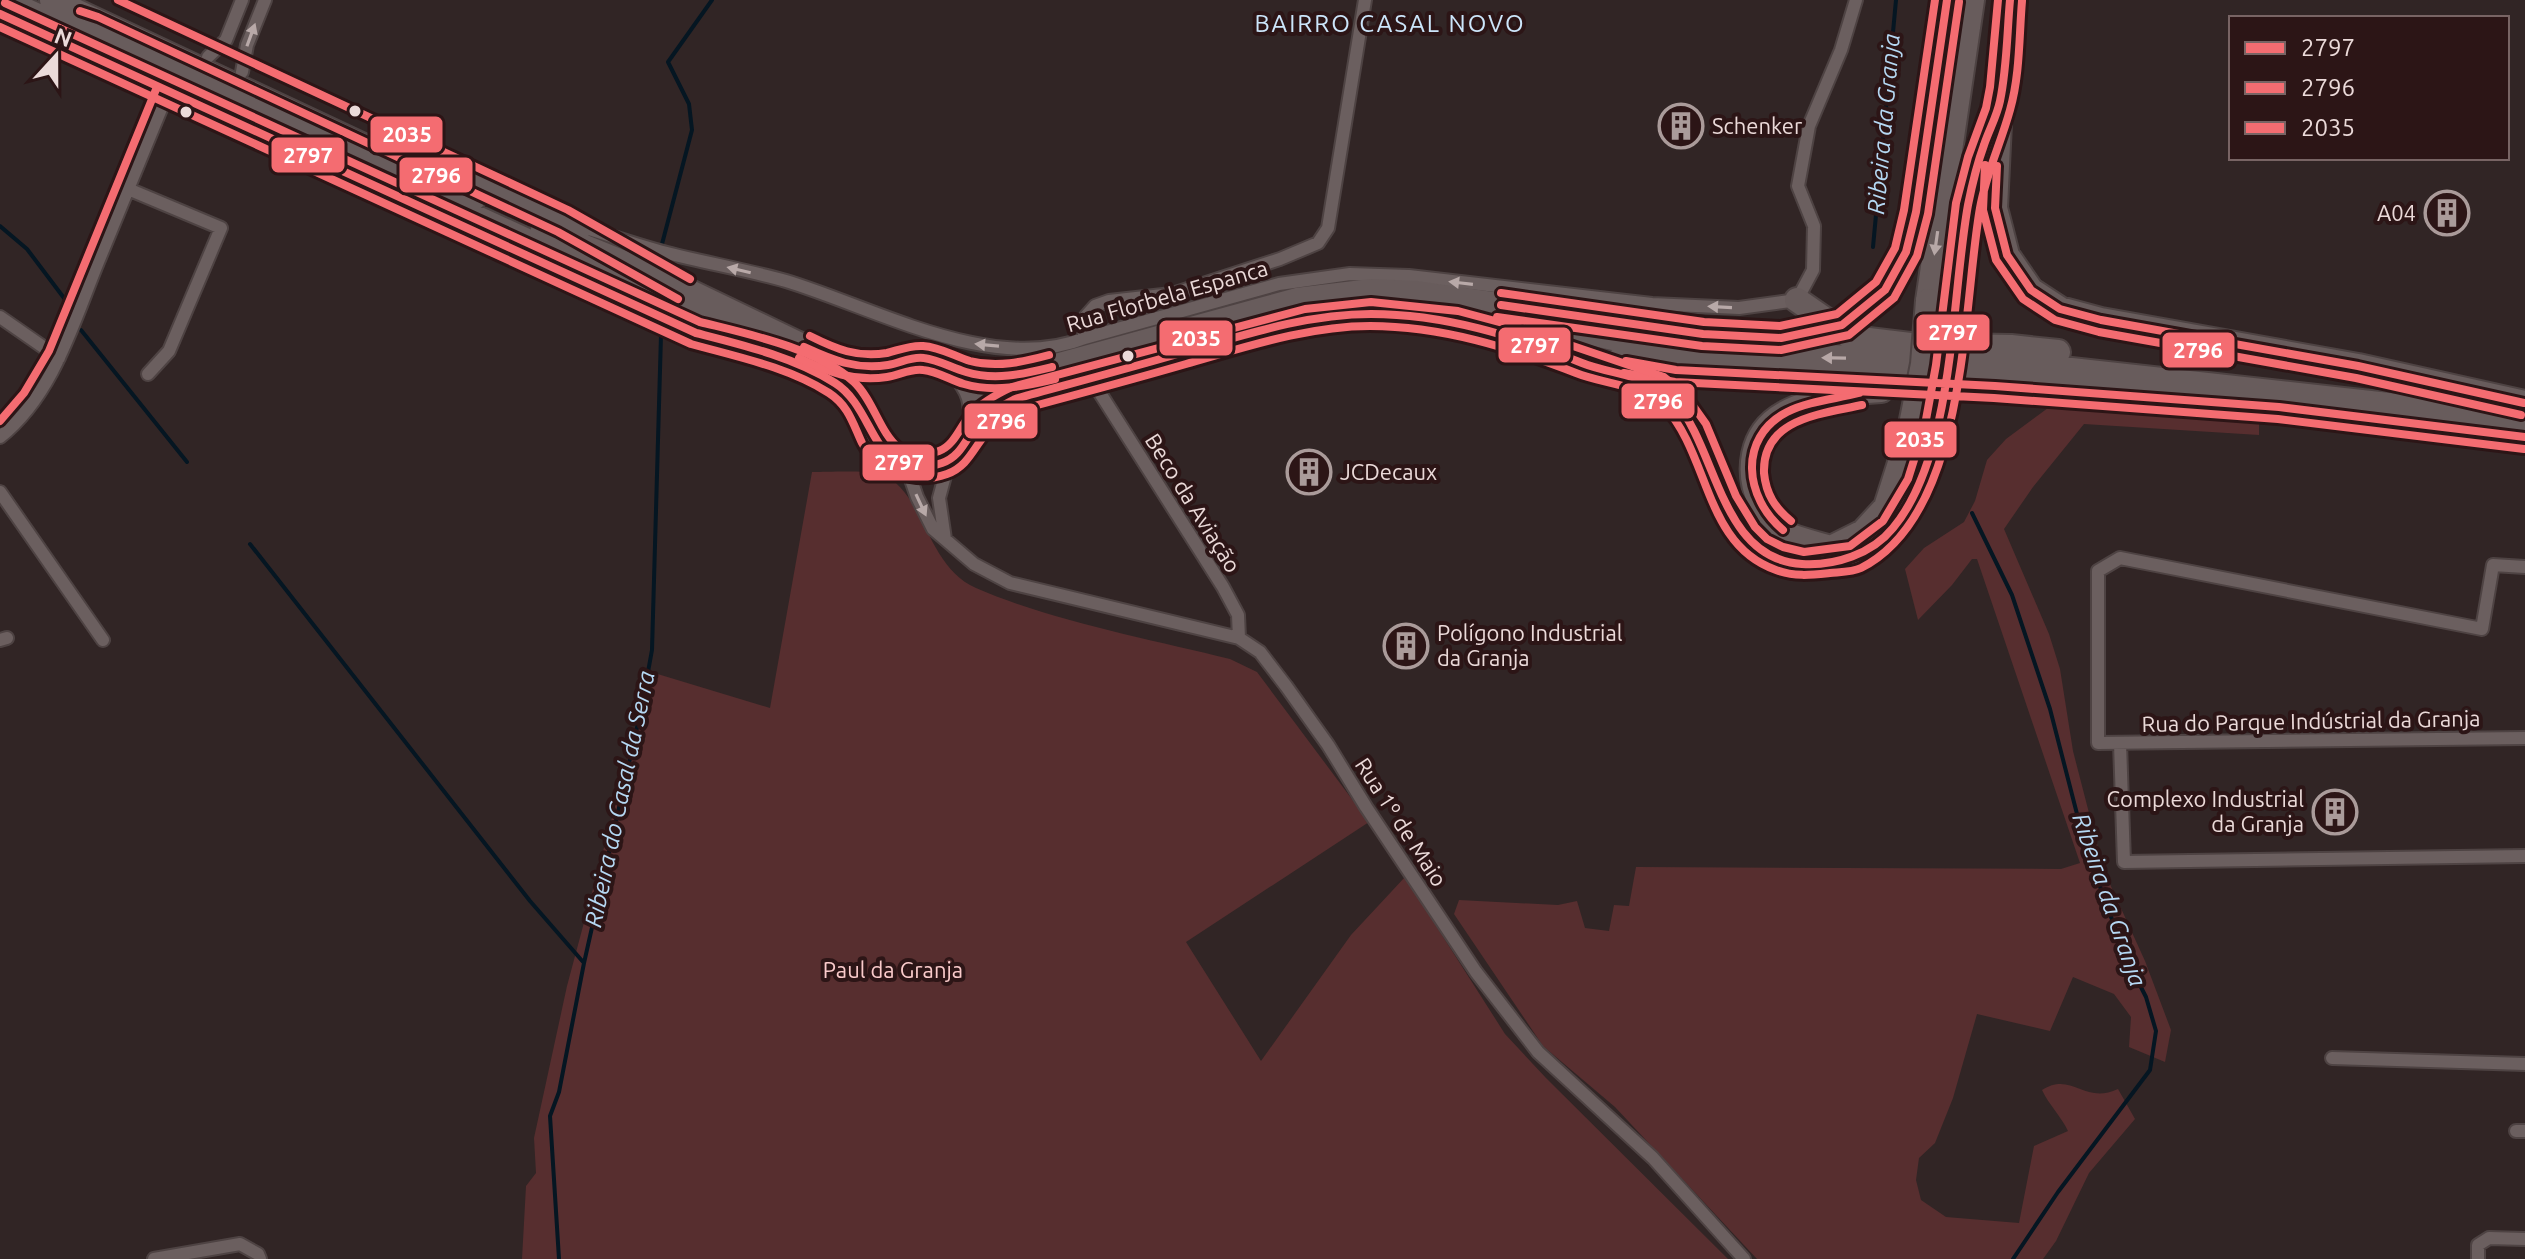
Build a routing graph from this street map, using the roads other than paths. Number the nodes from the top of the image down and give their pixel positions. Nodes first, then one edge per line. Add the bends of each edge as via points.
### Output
1 (3, 0) edge
2 (52, 0) edge
3 (84, 0) edge
4 (242, 0) edge
5 (265, 0) edge
6 (1365, 0) edge
7 (1856, 0) edge
8 (1947, 0) edge
9 (1972, 0) edge
10 (2010, 0) edge
11 (0, 14) edge
12 (208, 57) junction
13 (242, 72) junction
14 (168, 92) junction
15 (2000, 102) junction
16 (128, 189) junction
17 (563, 221) junction
18 (661, 278) junction
19 (1417, 293) junction
20 (1797, 300) junction
21 (0, 317) edge
22 (1085, 338) junction
23 (1548, 349) junction
24 (773, 353) junction
25 (59, 358) junction
26 (895, 363) junction
27 (957, 369) junction
28 (148, 374) dead end
29 (1995, 386) junction
30 (1100, 393) dead end
31 (2525, 405) edge
32 (866, 418) junction
33 (2525, 420) edge
34 (975, 428) junction
35 (0, 437) edge
36 (2525, 437) edge
37 (949, 461) junction
38 (906, 465) junction
39 (0, 492) edge
40 (945, 539) junction
41 (2525, 567) edge
42 (1239, 638) junction
43 (103, 640) dead end
44 (2525, 738) edge
45 (2120, 743) junction
46 (2525, 856) edge
47 (2332, 1058) dead end
48 (2525, 1064) edge
49 (2525, 1239) edge
50 (154, 1259) edge
51 (260, 1259) edge
52 (1744, 1259) edge
53 (2478, 1259) edge

1 - 24 highway
2 - 18 highway via 555,236
3 - 12 highway
4 - 12 street via 226,40
13 -> 5 street
6 - 22 street via 1328,228 1318,243 1172,294 1095,306 1086,316
7 - 20 street via 1809,126 1798,186 1814,226 1813,270
8 - 19 highway, bridge via 1906,252 1885,290 1842,325 1781,338 1703,334
9 -> 29 highway, bridge via 1923,364 1909,435 1886,507 1863,532 1831,548 1795,538 1770,522 1753,488 1751,463 1757,442 1785,413 1867,391
10 - 15 highway
11 - 14 highway
12 - 13 highway
13 - 17 highway
14 - 16 street
14 - 24 highway via 696,333
15 - 23 highway, bridge via 1967,208 1948,369 1934,437 1914,499 1900,523 1866,554 1835,564 1773,557 1745,536 1725,506 1699,437 1672,396
15 - 31 highway via 1995,208 2007,255 2031,290 2060,309 2358,366
16 - 25 street
16 - 28 street via 221,228 169,351
17 - 18 highway
22 -> 17 street, Rua Florbela Espanca via 1052,348 979,346 784,281 664,253
18 - 26 highway via 840,364 862,369
19 - 27 highway via 1371,291 1297,300 1012,378
33 -> 19 highway via 2035,366 1682,353
20 -> 22 street, Rua Florbela Espanca via 1739,308 1652,304 1350,274 1279,284
20 - 31 highway via 1852,338 1895,345 2011,347
21 - 25 street
23 - 29 highway via 1676,370
23 - 34 highway via 1456,322 1371,314 1299,321 1015,399
24 - 32 highway via 836,383
25 - 35 street via 34,401
26 - 27 highway via 937,359
26 - 32 highway via 878,377
27 - 34 highway via 977,406
29 - 36 highway via 2279,407
30 - 42 street, Beco da Aviação via 1223,587 1238,615
32 - 38 highway via 873,439 887,456
34 - 37 highway
37 - 38 highway via 928,468
37 - 40 street via 939,498
38 -> 40 street, Rua 1º de Maio via 933,529
39 - 43 street
40 - 42 street, Rua 1º de Maio via 974,564 1010,583
41 - 45 street, Rua do Parque Indústrial da Granja via 2493,565 2482,629 2120,558 2098,571 2098,743
42 - 52 street, Rua 1º de Maio via 1260,652 1286,686 1476,972 1538,1052 1653,1158
44 - 45 street, Rua do Parque Indústrial da Granja
45 - 46 street via 2124,862
47 - 48 street
49 - 53 street via 2489,1238 2478,1245
50 - 51 street via 240,1244

